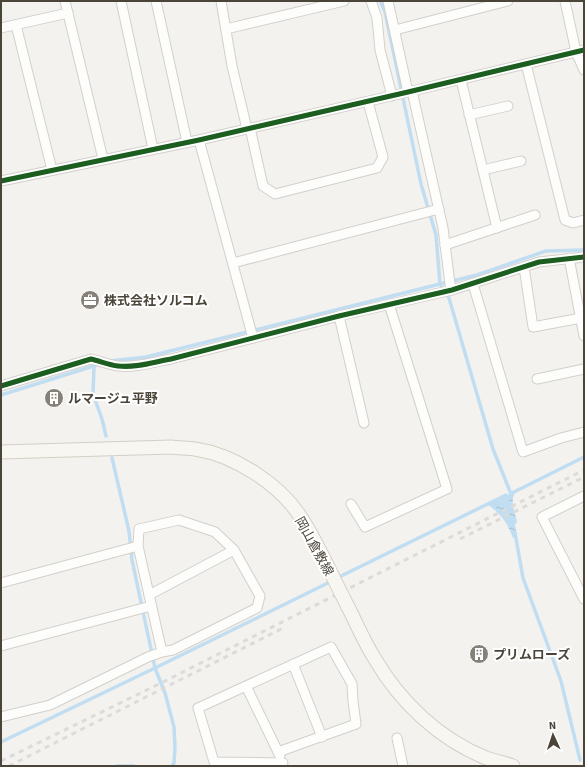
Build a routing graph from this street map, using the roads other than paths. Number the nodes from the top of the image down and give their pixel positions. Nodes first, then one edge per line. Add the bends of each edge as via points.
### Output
1 (65, 1) edge
2 (121, 1) edge
3 (156, 1) edge
4 (221, 1) edge
5 (344, 1) edge
6 (371, 1) edge
7 (388, 1) edge
8 (508, 1) edge
9 (565, 1) edge
10 (68, 13) junction
11 (16, 25) junction
12 (1, 28) edge
13 (226, 29) junction
14 (395, 30) junction
15 (580, 51) edge
16 (526, 64) junction
17 (584, 70) edge
18 (461, 80) junction
19 (403, 93) junction
20 (368, 102) junction
21 (508, 106) dead end
22 (469, 115) junction
23 (249, 128) junction
24 (199, 140) junction
25 (187, 142) junction
26 (153, 149) junction
27 (103, 160) junction
28 (521, 161) dead end
29 (52, 170) junction
30 (483, 170) junction
31 (1, 181) edge
32 (436, 210) junction
33 (535, 215) dead end
34 (584, 220) edge
35 (497, 228) junction
36 (445, 245) junction
37 (584, 257) edge
38 (570, 258) junction
39 (233, 263) junction
40 (524, 267) junction
41 (473, 284) junction
42 (450, 286) junction
43 (389, 304) junction
44 (339, 316) junction
45 (581, 318) junction
46 (252, 333) junction
47 (584, 336) edge
48 (584, 369) edge
49 (537, 379) dead end
50 (1, 386) edge
51 (364, 423) dead end
52 (584, 432) edge
53 (1, 452) edge
54 (584, 496) edge
55 (351, 504) dead end
56 (133, 547) junction
57 (234, 550) junction
58 (1, 583) edge
59 (149, 595) junction
60 (584, 599) edge
61 (149, 607) junction
62 (1, 646) edge
63 (160, 653) junction
64 (293, 664) junction
65 (246, 686) junction
66 (1, 717) edge
67 (322, 737) junction
68 (397, 738) dead end
69 (278, 752) junction
70 (284, 764) edge
71 (403, 766) edge
72 (512, 766) edge

1 - 10 street
2 - 26 street
3 - 25 street
4 - 13 street
5 - 13 street
6 - 19 street via 377,18 380,50
7 - 14 street
8 - 14 street
9 - 15 street
10 - 11 street
10 - 27 street
11 - 12 street
11 - 29 street
13 - 23 street via 232,66
14 - 19 street
15 - 16 street
15 - 17 street
16 - 18 street
16 - 34 street via 565,220 573,223
18 - 19 street
18 - 22 street
19 - 20 street
19 - 32 street
20 - 23 street
20 - 23 street via 383,156 377,168 275,194 263,186
21 - 22 street
22 - 30 street
23 - 24 street
24 - 25 street
24 - 39 street
25 - 26 street
26 - 27 street
27 - 29 street
28 - 30 street
29 - 31 street
30 - 35 street
32 - 36 street
32 - 39 street
33 - 35 street
35 - 36 street
36 - 42 street
37 - 38 street
38 - 40 street
38 - 45 street
39 - 46 street
40 - 41 street
40 - 45 street via 533,327
41 - 42 street
41 - 52 street via 523,452
42 - 43 street via 439,293
43 - 44 street
43 - 55 street via 447,490 365,526
44 - 46 street
44 - 51 street
45 - 47 street
46 - 50 street via 144,365 126,367 91,359
48 - 49 street
53 - 72 main road, 岡山倉敷線, bridge via 171,447 196,449 218,455 260,476 282,494 302,519 374,658 395,689 419,716 454,741 486,758
54 - 60 street via 542,517
56 - 57 street via 139,529 179,520 215,532
56 - 58 street
56 - 59 street
57 - 59 street
57 - 63 street via 260,596 257,608 173,650
59 - 61 street
61 - 62 street
61 - 63 street
63 - 66 street via 50,706
64 - 65 street
64 - 67 street
64 - 67 street via 331,647 352,684 356,724
65 - 69 street
65 - 70 street via 198,708 214,762
67 - 69 street
68 - 71 street
69 - 70 street

